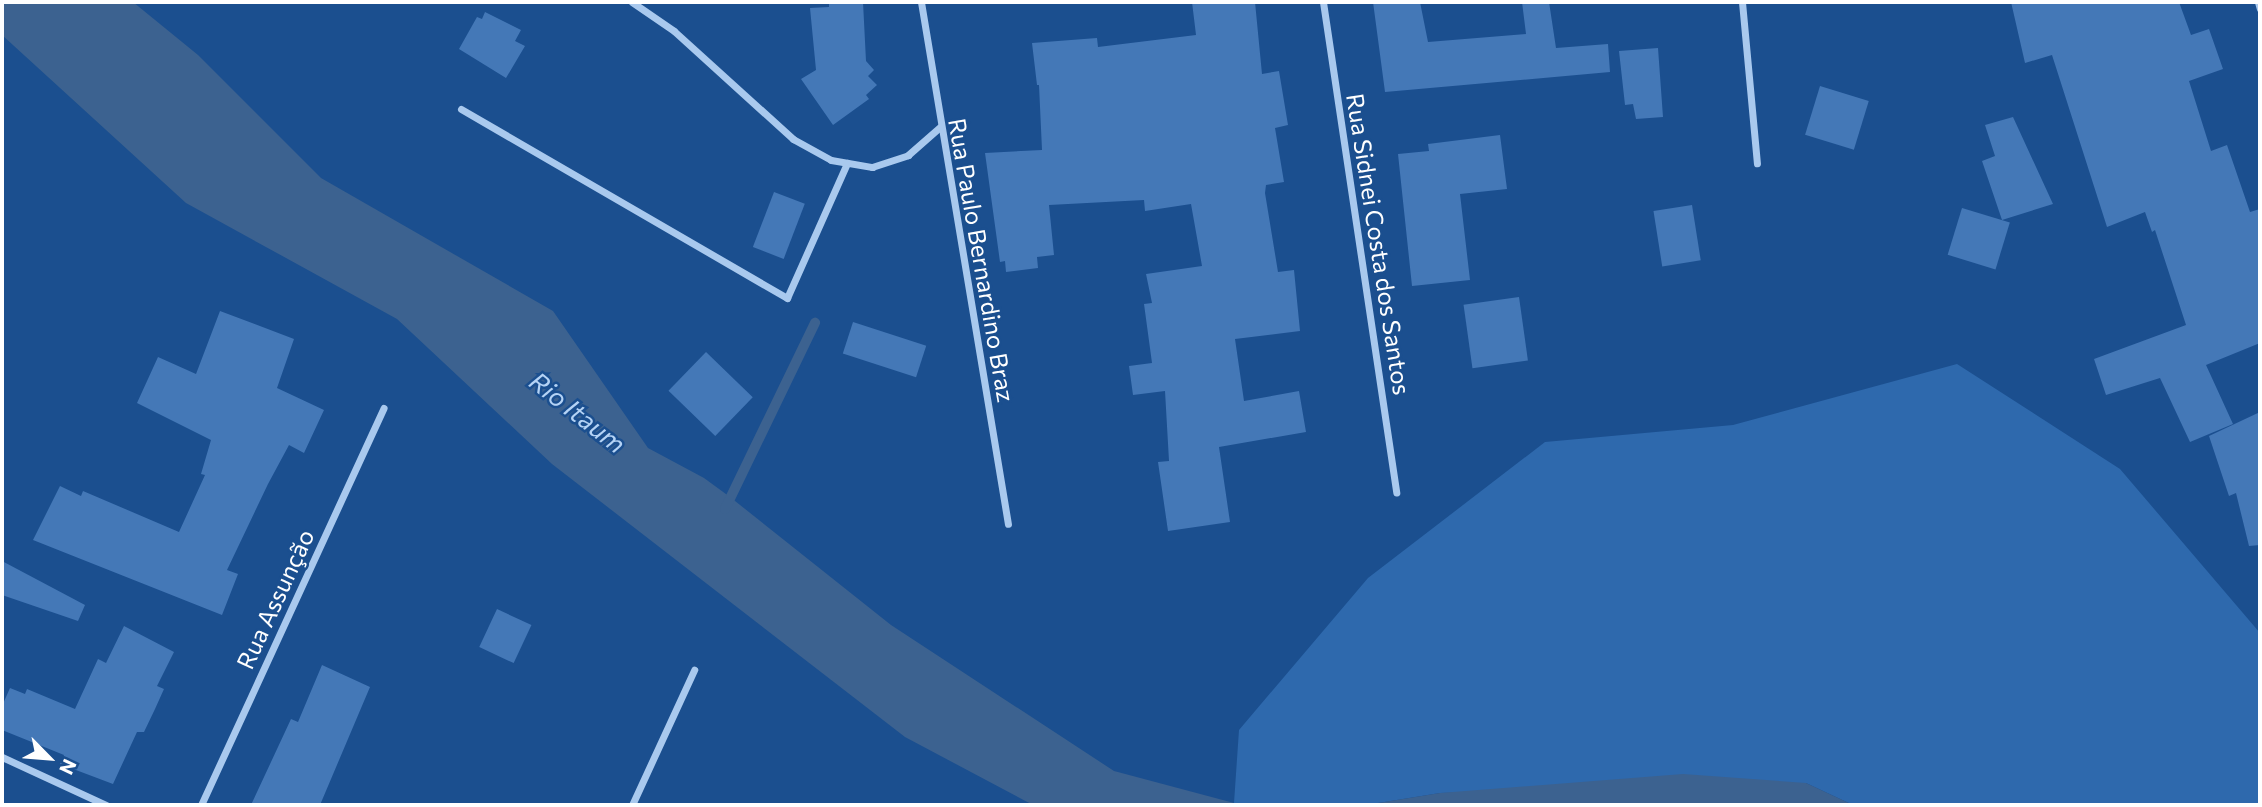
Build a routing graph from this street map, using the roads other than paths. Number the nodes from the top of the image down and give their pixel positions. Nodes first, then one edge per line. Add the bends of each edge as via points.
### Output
1 (632, 2) edge
2 (921, 2) edge
3 (1323, 2) edge
4 (1742, 2) edge
5 (2258, 2) edge
6 (2260, 9) edge
7 (461, 109) dead end
8 (940, 127) junction
9 (847, 163) junction
10 (1757, 163) dead end
11 (384, 408) dead end
12 (1396, 493) dead end
13 (1008, 524) dead end
14 (694, 670) dead end
15 (2, 757) edge
16 (106, 805) edge
17 (201, 805) edge
18 (632, 805) edge

1 - 9 street via 674,31 793,139 831,160
2 - 8 street, Rua Paulo Bernardino Braz
3 - 12 street, Rua Sidnei Costa dos Santos
4 - 10 street
5 - 6 street
7 - 9 street via 787,298
8 - 9 street via 908,155 872,167
8 - 13 street, Rua Paulo Bernardino Braz
11 - 17 street, Rua Assunção
14 - 18 street
15 - 16 street

